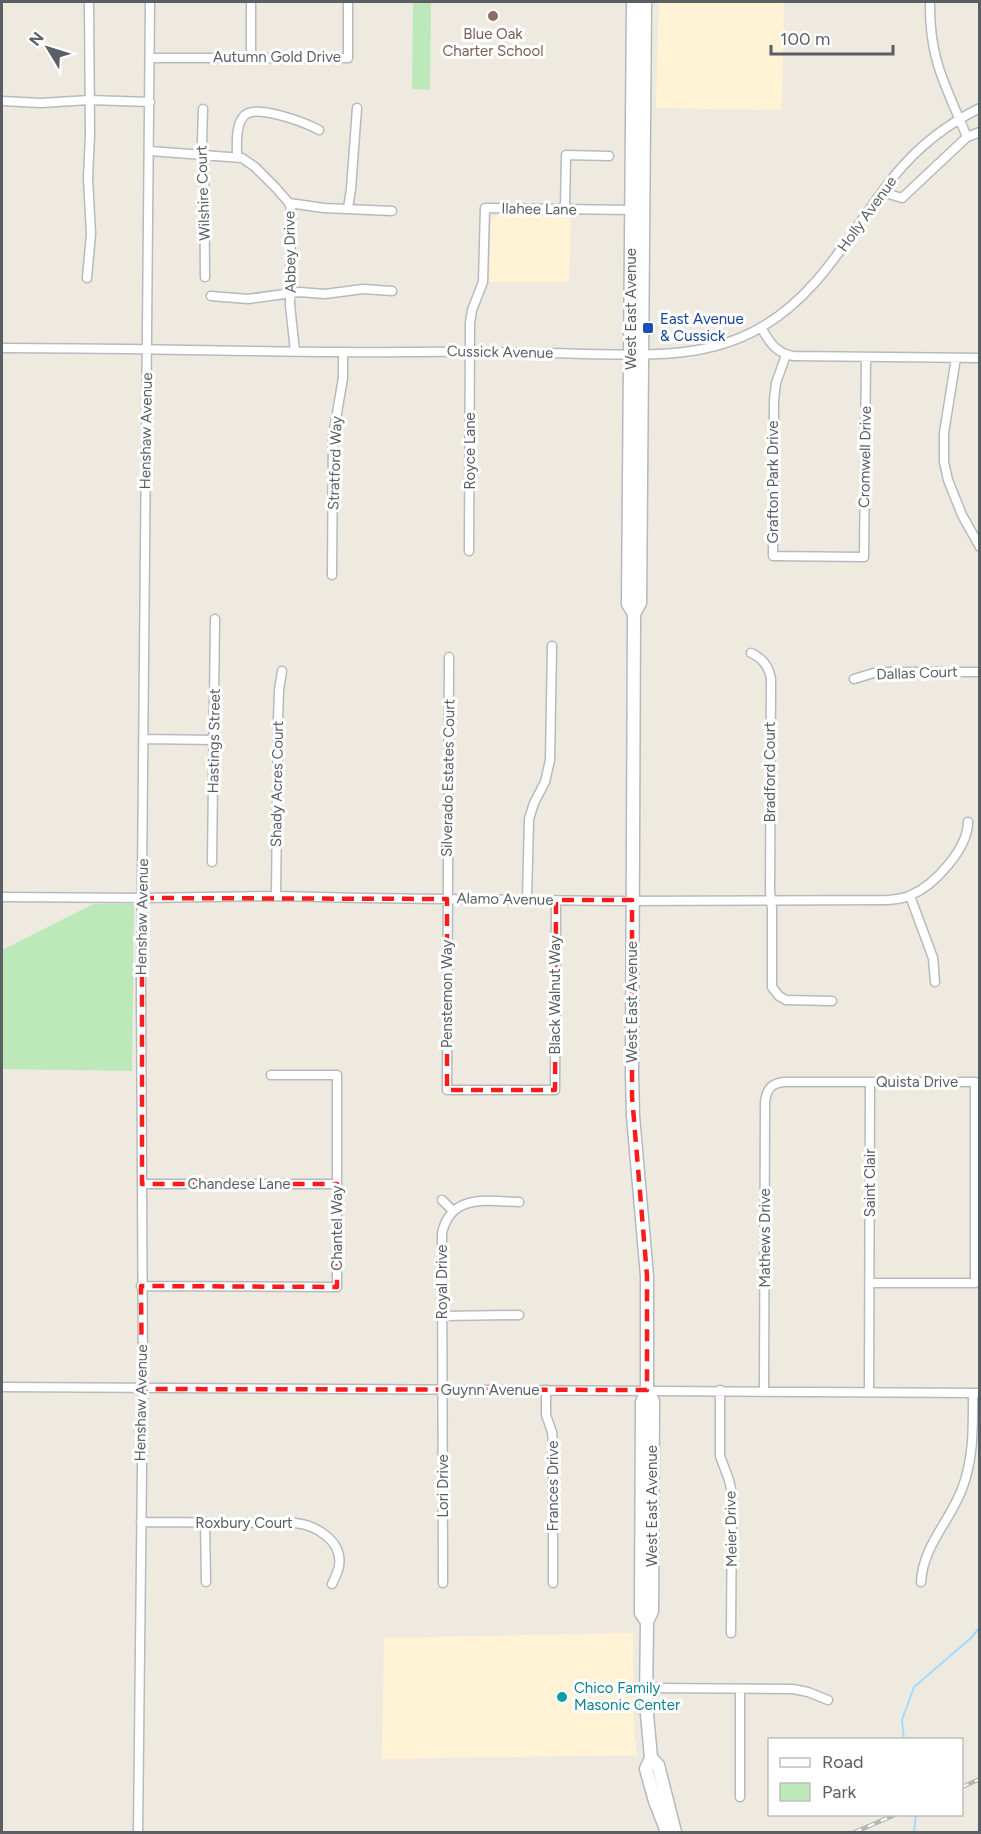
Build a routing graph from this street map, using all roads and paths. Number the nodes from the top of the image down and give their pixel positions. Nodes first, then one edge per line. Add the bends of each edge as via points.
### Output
1 (89, 2) edge
2 (150, 2) edge
3 (251, 2) edge
4 (348, 2) edge
5 (633, 2) edge
6 (645, 2) edge
7 (930, 2) edge
8 (150, 57) junction
9 (250, 57) junction
10 (89, 100) junction
11 (2, 101) edge
12 (150, 102) junction
13 (357, 108) dead end
14 (980, 108) edge
15 (203, 109) dead end
16 (959, 119) junction
17 (319, 130) dead end
18 (980, 132) edge
19 (968, 137) junction
20 (150, 151) junction
21 (204, 156) junction
22 (609, 156) dead end
23 (237, 157) junction
24 (882, 192) junction
25 (289, 203) junction
26 (348, 208) junction
27 (566, 209) junction
28 (631, 210) junction
29 (392, 211) dead end
30 (205, 277) dead end
31 (87, 278) dead end
32 (392, 291) dead end
33 (290, 294) junction
34 (211, 296) dead end
35 (761, 327) junction
36 (2, 348) edge
37 (147, 349) junction
38 (295, 351) junction
39 (343, 352) junction
40 (471, 352) junction
41 (636, 355) junction
42 (786, 355) junction
43 (866, 357) junction
44 (956, 358) junction
45 (980, 358) edge
46 (980, 547) edge
47 (469, 551) dead end
48 (864, 557) joint
49 (332, 574) dead end
50 (215, 620) dead end
51 (552, 646) dead end
52 (751, 653) dead end
53 (449, 657) dead end
54 (282, 671) dead end
55 (980, 672) edge
56 (854, 679) dead end
57 (144, 739) junction
58 (214, 740) junction
59 (968, 822) dead end
60 (212, 862) dead end
61 (276, 896) junction
62 (910, 896) junction
63 (2, 897) edge
64 (142, 898) junction
65 (447, 899) junction
66 (527, 899) junction
67 (556, 900) junction
68 (632, 900) junction
69 (771, 900) junction
70 (935, 982) dead end
71 (832, 1000) dead end
72 (271, 1075) dead end
73 (870, 1083) junction
74 (770, 1087) joint
75 (555, 1090) joint
76 (142, 1184) junction
77 (337, 1184) junction
78 (442, 1200) dead end
79 (519, 1202) dead end
80 (453, 1211) junction
81 (870, 1282) junction
82 (141, 1286) junction
83 (519, 1315) dead end
84 (442, 1316) junction
85 (2, 1387) edge
86 (142, 1389) junction
87 (441, 1390) junction
88 (546, 1390) junction
89 (647, 1390) junction
90 (720, 1390) junction
91 (764, 1391) junction
92 (869, 1391) junction
93 (976, 1393) edge
94 (141, 1522) junction
95 (205, 1522) junction
96 (206, 1582) dead end
97 (921, 1582) dead end
98 (443, 1583) dead end
99 (553, 1583) dead end
100 (332, 1584) dead end
101 (731, 1633) dead end
102 (646, 1688) junction
103 (740, 1689) junction
104 (828, 1700) dead end
105 (651, 1758) junction
106 (740, 1797) dead end
107 (138, 1833) edge
108 (667, 1833) edge
109 (675, 1833) edge

1 - 10 street
2 - 8 street, Henshaw Avenue
3 - 9 street
4 - 9 street, Autumn Gold Drive via 348,58
5 - 28 main road, West East Avenue
6 - 41 main road, West East Avenue
7 - 16 street via 935,59
8 - 9 street, Autumn Gold Drive
8 - 12 street, Henshaw Avenue
10 - 11 street
10 - 12 street
10 - 31 street
12 - 20 street, Henshaw Avenue
13 - 26 street
14 - 16 street, Holly Avenue
15 - 21 street, Wilshire Court
16 - 19 street
16 - 24 street, Holly Avenue via 915,153
17 - 23 street via 297,119 249,112 240,124
18 - 19 street
19 - 24 street via 902,198
20 - 21 street
20 - 37 street, Henshaw Avenue
21 - 23 street
21 - 30 street, Wilshire Court
22 - 27 street via 566,154
23 - 25 street, Abbey Drive via 255,167
24 - 35 street, Holly Avenue via 816,283
25 - 26 street
25 - 33 street, Abbey Drive
26 - 29 street
27 - 28 street, Ilahee Lane
27 - 40 street, Ilahee Lane via 485,208 484,273 471,316
28 - 41 main road, West East Avenue
32 - 33 street
33 - 34 street via 248,299
33 - 38 street, Abbey Drive
35 - 41 street, Cussick Avenue via 705,349
35 - 42 street via 773,346
36 - 37 street, Cussick Avenue
37 - 38 street, Cussick Avenue
37 - 57 street, Henshaw Avenue
38 - 39 street, Cussick Avenue
39 - 40 street, Cussick Avenue
39 - 49 street, Stratford Way via 342,386 333,436
40 - 41 street, Cussick Avenue
40 - 47 street, Royce Lane
41 - 68 main road, West East Avenue via 640,603 634,614
42 - 43 street
42 - 48 street, Grafton Park Drive via 774,400 773,556
43 - 44 street
43 - 48 street, Cromwell Drive
44 - 45 street
44 - 46 street via 944,434 944,462 962,515
50 - 58 street, Hastings Street
51 - 66 street via 550,760 529,819
52 - 69 street, Bradford Court via 766,663 771,679
53 - 65 street, Silverado Estates Court
54 - 61 street, Shady Acres Court
55 - 56 street, Dallas Court via 877,672
57 - 58 street
57 - 64 street, Henshaw Avenue
58 - 60 street, Hastings Street
59 - 62 street, Alamo Avenue via 965,838 948,865
61 - 64 street, Alamo Avenue
61 - 65 street, Alamo Avenue
62 - 69 street, Alamo Avenue via 888,900
62 - 70 street via 933,958
63 - 64 street, Alamo Avenue
64 - 76 street, Henshaw Avenue
65 - 66 street, Alamo Avenue
65 - 75 street, Penstemon Way via 447,1090
66 - 67 street, Alamo Avenue
67 - 68 street, Alamo Avenue
67 - 75 street, Black Walnut Way
68 - 69 street, Alamo Avenue
68 - 89 main road, West East Avenue via 632,1096 647,1276
69 - 71 street, Bradford Court via 774,990 790,1000
72 - 77 street, Chantel Way via 337,1075
73 - 74 street, Quista Drive via 778,1082
73 - 81 street, Saint Clair
73 - 81 street, Quista Drive via 975,1082 975,1283
74 - 91 street, Mathews Drive via 765,1103
76 - 77 street, Chandese Lane
76 - 82 street, Henshaw Avenue
77 - 82 street, Chantel Way via 337,1287
78 - 80 street
79 - 80 street via 471,1202
80 - 84 street, Royal Drive via 442,1233
81 - 92 street, Saint Clair
82 - 86 street, Henshaw Avenue
83 - 84 street
84 - 87 street, Royal Drive
85 - 86 street, Guynn Avenue
86 - 87 street, Guynn Avenue
86 - 94 street, Henshaw Avenue
87 - 88 street, Guynn Avenue
87 - 98 street, Lori Drive
88 - 89 street, Guynn Avenue
88 - 99 street, Frances Drive via 546,1415 553,1443
89 - 90 street, Guynn Avenue
89 - 102 main road, West East Avenue via 653,1401 652,1611 646,1622
90 - 91 street, Guynn Avenue
90 - 101 street, Meier Drive via 720,1456 732,1493
91 - 92 street, Guynn Avenue
92 - 93 street, Guynn Avenue
93 - 97 street via 967,1476 929,1550
94 - 95 street, Roxbury Court
94 - 107 street, Henshaw Avenue
95 - 96 street
95 - 100 street, Roxbury Court via 295,1523 316,1528 333,1543 339,1557
102 - 103 street
102 - 105 main road, West East Avenue
103 - 104 street via 800,1690
103 - 106 street
105 - 108 main road, West East Avenue via 646,1769
105 - 109 main road, West East Avenue via 658,1765

